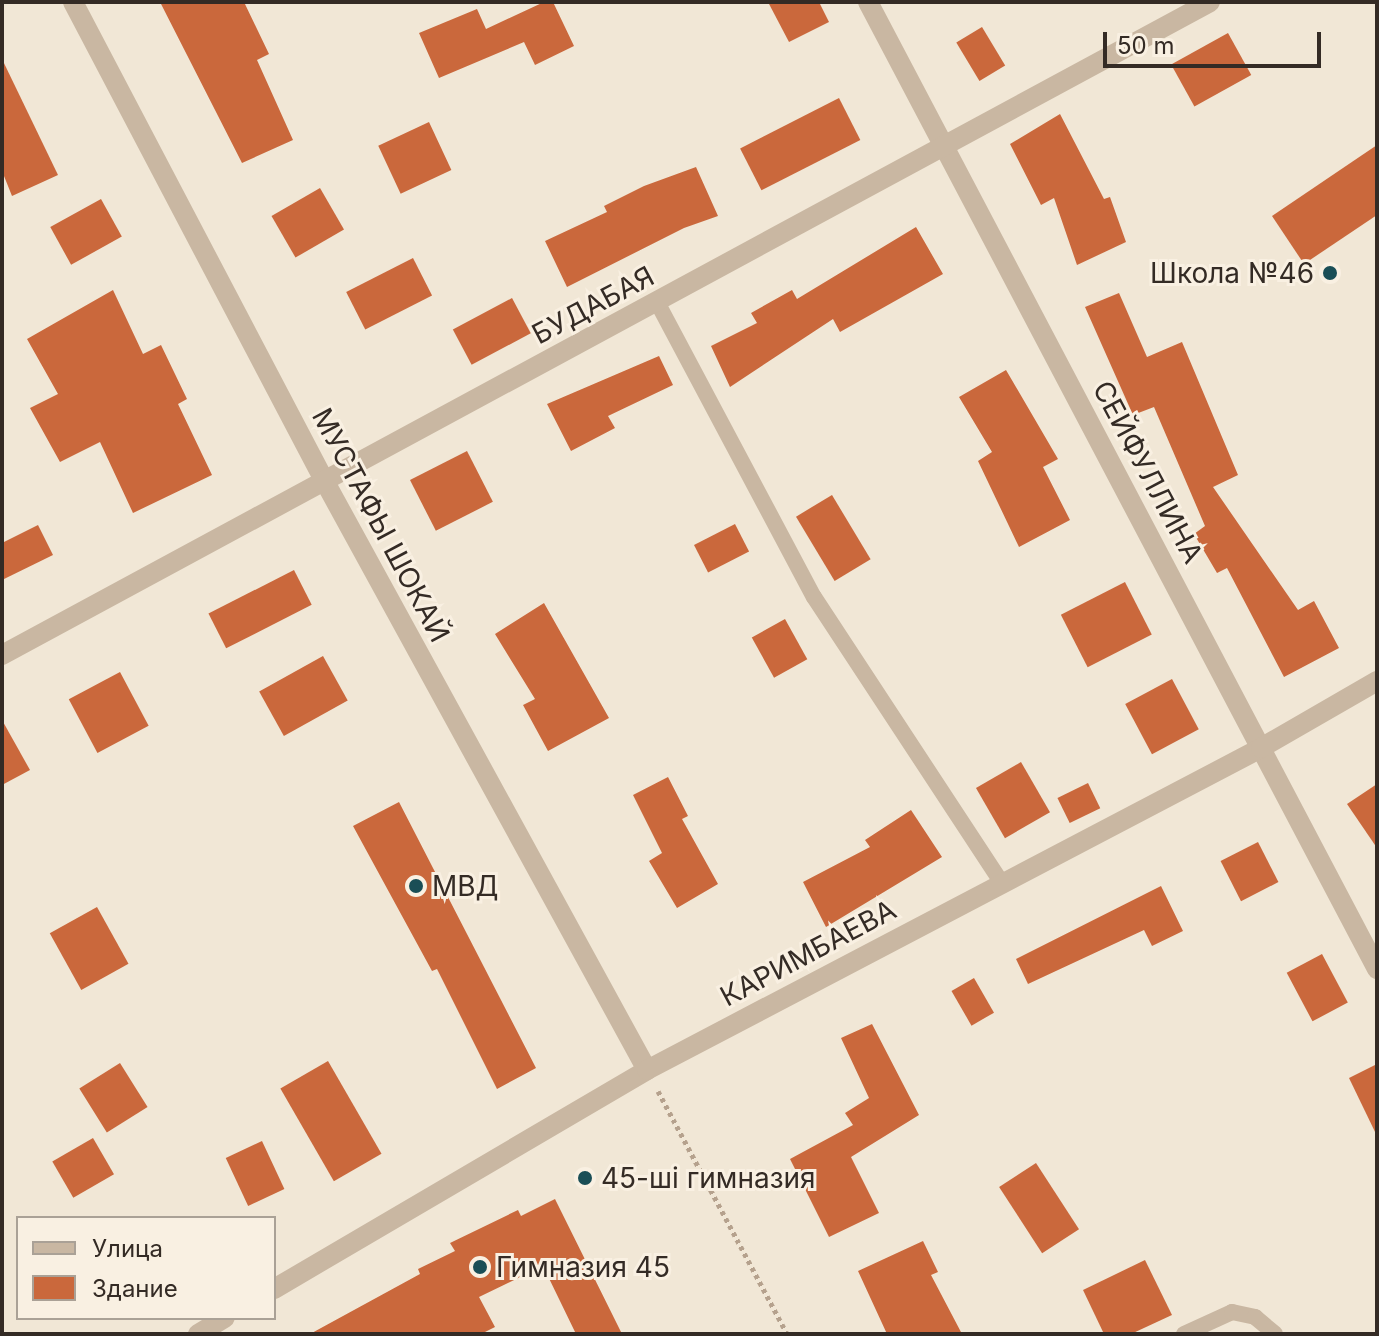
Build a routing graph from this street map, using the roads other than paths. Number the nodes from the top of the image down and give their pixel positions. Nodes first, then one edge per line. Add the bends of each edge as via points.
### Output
1 (73, 2) edge
2 (868, 2) edge
3 (1210, 2) edge
4 (945, 146) junction
5 (657, 302) junction
6 (325, 482) junction
7 (2, 655) edge
8 (1377, 681) edge
9 (1261, 748) junction
10 (1002, 883) junction
11 (1377, 969) edge
12 (647, 1070) junction
13 (276, 1288) edge
14 (222, 1320) edge
15 (198, 1334) edge
16 (1184, 1334) edge
17 (1275, 1334) edge

1 - 6 street, МУСТАФЫ ШОКАЙ
2 - 4 street, СЕЙФУЛЛИНА
3 - 4 street, БУДАБАЯ
4 - 5 street, БУДАБАЯ
4 - 9 street, СЕЙФУЛЛИНА
5 - 6 street, БУДАБАЯ
5 - 10 lane via 814,597
6 - 7 street, БУДАБАЯ
6 - 12 street, МУСТАФЫ ШОКАЙ
8 - 9 street, КАРИМБАЕВА
9 - 10 street, КАРИМБАЕВА
9 - 11 street, СЕЙФУЛЛИНА
10 - 12 street, КАРИМБАЕВА
12 - 13 street, КАРИМБАЕВА
14 - 15 street
16 - 17 lane via 1232,1312 1255,1317

